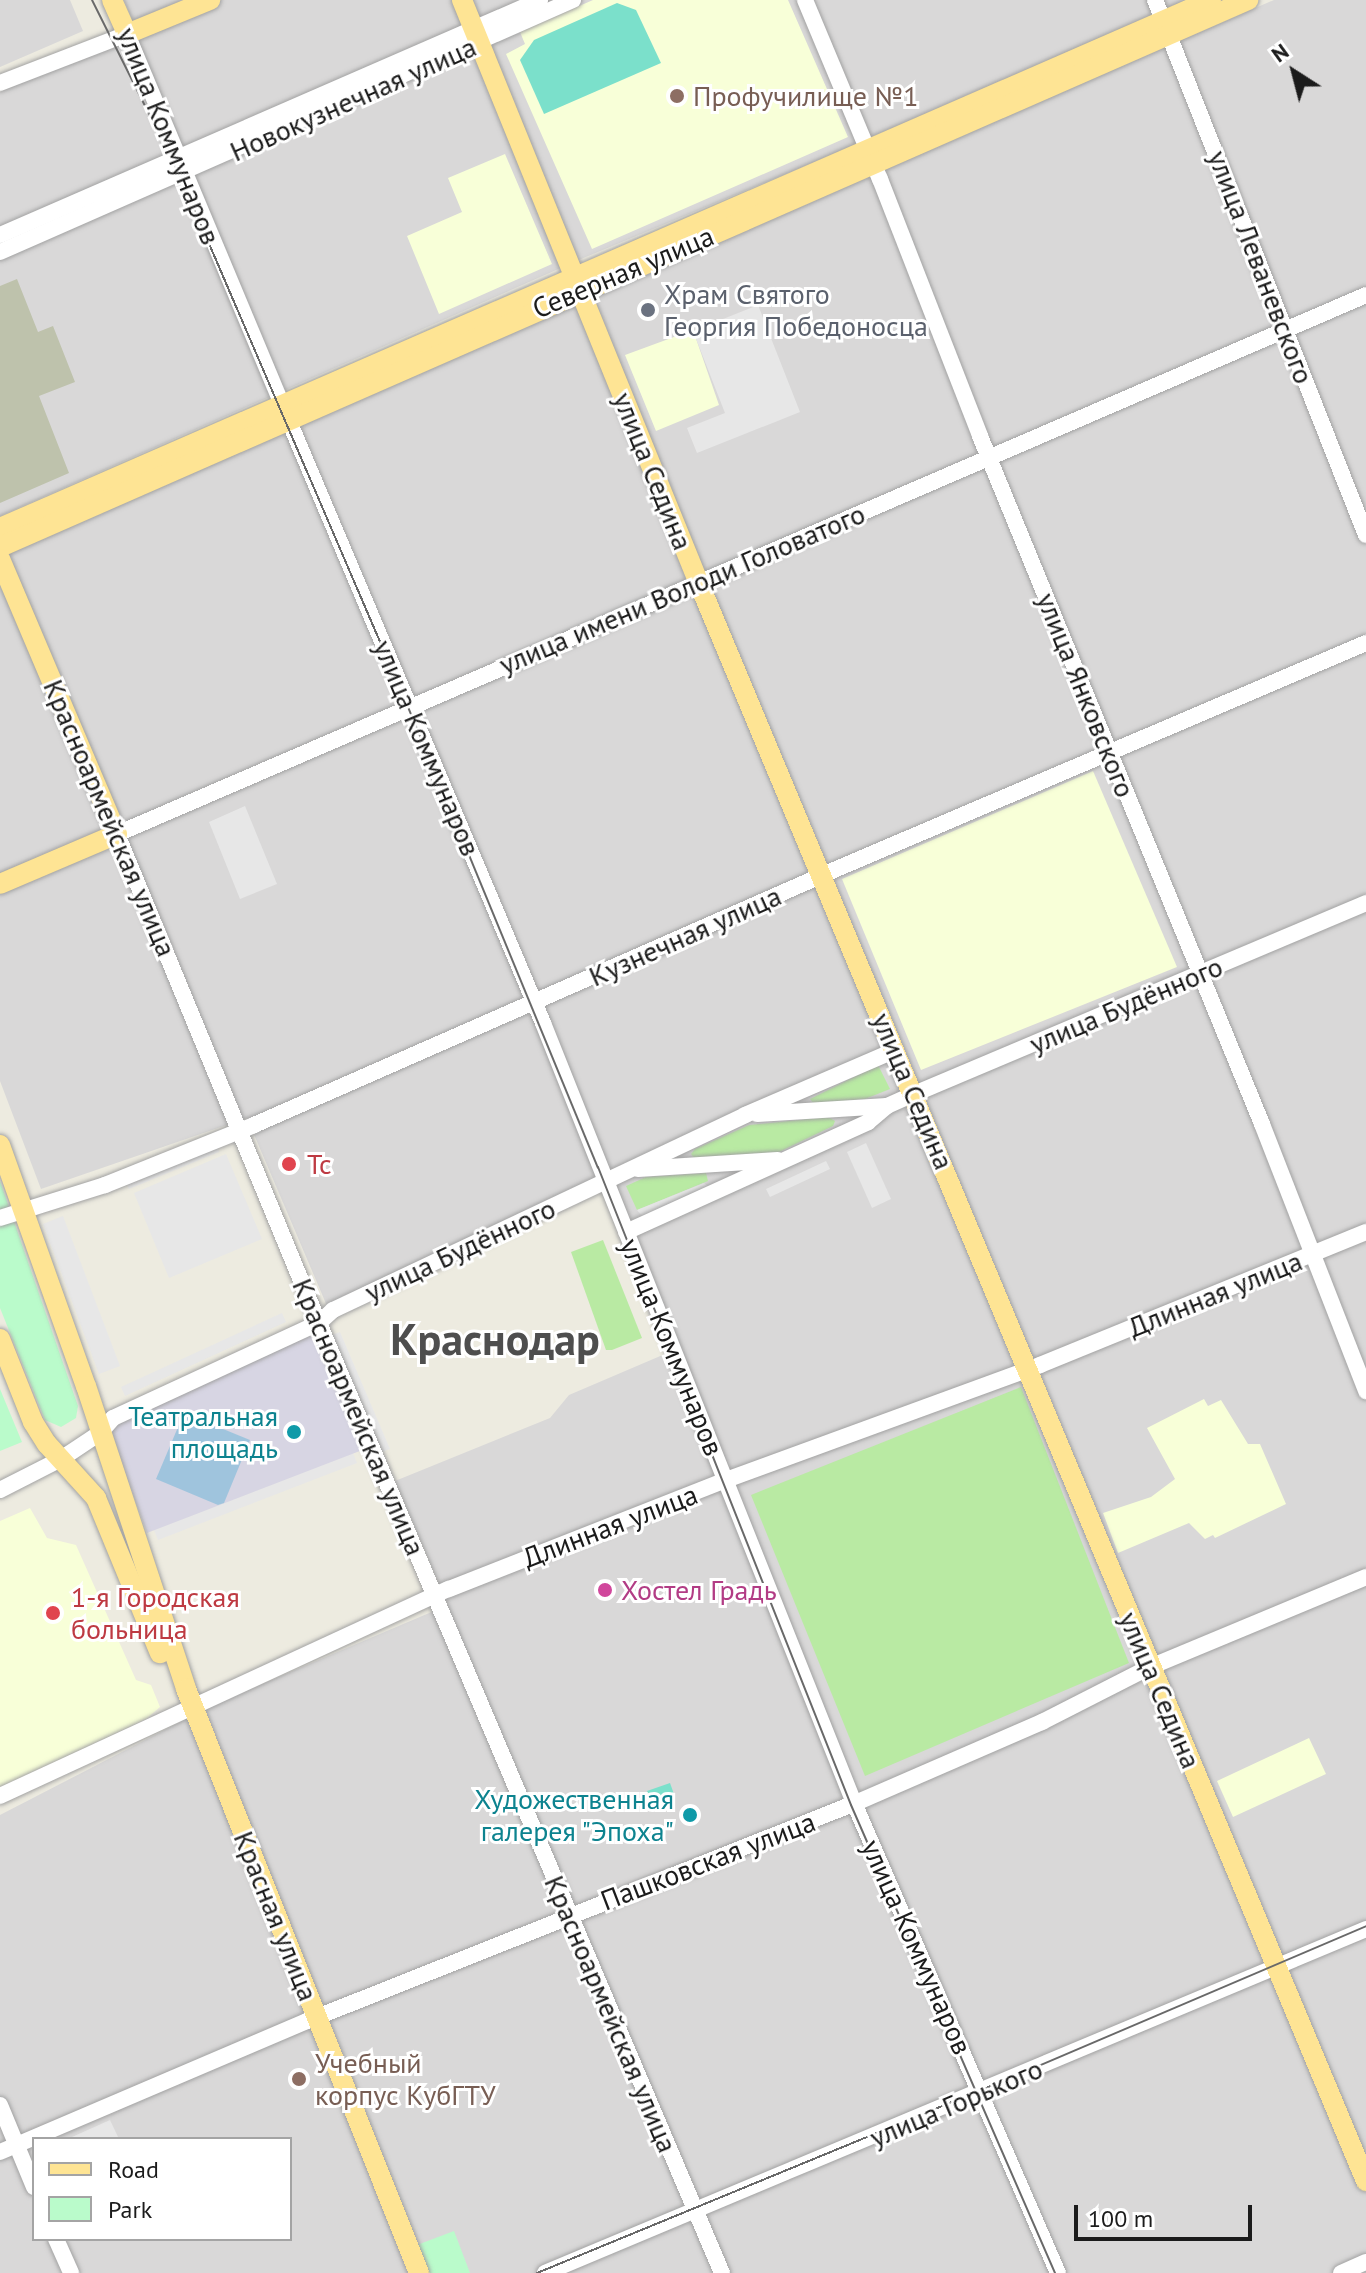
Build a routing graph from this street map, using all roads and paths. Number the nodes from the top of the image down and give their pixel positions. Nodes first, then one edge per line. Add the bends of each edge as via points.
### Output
1 (112, 0) edge
2 (210, 0) edge
3 (462, 0) edge
4 (540, 0) edge
5 (573, 0) edge
6 (805, 0) edge
7 (1155, 0) edge
8 (1211, 0) edge
9 (1248, 0) edge
10 (1166, 27) junction
11 (127, 34) junction
12 (477, 36) junction
13 (0, 83) edge
14 (872, 157) junction
15 (180, 167) junction
16 (0, 235) edge
17 (0, 252) edge
18 (579, 282) junction
19 (1366, 295) edge
20 (1284, 329) junction
21 (285, 413) junction
22 (989, 458) junction
23 (0, 528) edge
24 (1366, 535) edge
25 (0, 547) edge
26 (0, 559) edge
27 (700, 587) junction
28 (1366, 643) edge
29 (410, 706) junction
30 (1109, 754) junction
31 (117, 834) junction
32 (823, 875) junction
33 (0, 884) edge
34 (1366, 903) edge
35 (1201, 974) junction
36 (534, 1002) junction
37 (896, 1050) junction
38 (914, 1094) junction
39 (887, 1106) junction
40 (745, 1115) junction
41 (239, 1131) junction
42 (0, 1145) edge
43 (789, 1159) junction
44 (710, 1166) junction
45 (628, 1170) junction
46 (605, 1181) junction
47 (716, 1194) junction
48 (23, 1212) junction
49 (0, 1218) edge
50 (626, 1232) junction
51 (1366, 1232) edge
52 (1314, 1254) junction
53 (319, 1323) junction
54 (0, 1339) edge
55 (1029, 1369) junction
56 (1366, 1391) edge
57 (100, 1433) junction
58 (61, 1459) junction
59 (726, 1480) junction
60 (0, 1490) edge
61 (142, 1555) junction
62 (121, 1563) junction
63 (1366, 1577) edge
64 (435, 1596) junction
65 (1150, 1667) junction
66 (188, 1707) junction
67 (0, 1796) edge
68 (854, 1803) junction
69 (568, 1916) junction
70 (1366, 1929) edge
71 (1275, 1968) junction
72 (312, 2019) junction
73 (981, 2093) junction
74 (0, 2105) edge
75 (35, 2137) edge
76 (32, 2138) edge
77 (16, 2145) junction
78 (0, 2152) edge
79 (1366, 2181) edge
80 (32, 2182) edge
81 (696, 2210) junction
82 (57, 2241) edge
83 (1366, 2262) edge
84 (71, 2273) edge
85 (406, 2273) edge
86 (419, 2273) edge
87 (545, 2273) edge
88 (722, 2273) edge
89 (1058, 2273) edge
90 (1341, 2273) edge

1 - 11 main road, улица Коммунаров
2 - 11 main road
3 - 12 main road, улица Седина
4 - 12 street, Новокузнечная улица
5 - 12 street, Новокузнечная улица
6 - 14 street, улица Янковского
7 - 10 street, улица Леваневского
8 - 10 main road, Северная улица
9 - 10 main road, Северная улица
10 - 14 main road, Северная улица
10 - 20 street, улица Леваневского
11 - 13 street
11 - 15 street, улица Коммунаров
12 - 15 street, Новокузнечная улица
12 - 18 main road, улица Седина
14 - 18 main road, Северная улица
14 - 22 street, улица Янковского
15 - 16 street, Новокузнечная улица
15 - 17 street, Новокузнечная улица
15 - 21 street, улица Коммунаров
18 - 21 main road, Северная улица
18 - 27 main road, улица Седина
19 - 20 street, улица имени Володи Головатого
20 - 22 street, улица имени Володи Головатого
20 - 24 street, улица Леваневского
21 - 23 main road, Северная улица
21 - 25 main road, Северная улица
21 - 29 street, улица Коммунаров
22 - 27 street, улица имени Володи Головатого
22 - 30 street, улица Янковского
26 - 31 main road, Красноармейская улица
27 - 29 street, улица имени Володи Головатого
27 - 32 main road, улица Седина
28 - 30 street, Кузнечная улица
29 - 31 street, улица имени Володи Головатого
29 - 36 street, улица Коммунаров
30 - 32 street, Кузнечная улица
30 - 35 street, улица Янковского
31 - 33 main road, улица имени Володи Головатого
31 - 41 street, Красноармейская улица
32 - 36 street, Кузнечная улица
32 - 37 main road, улица Седина
34 - 35 street, улица Будённого
35 - 38 street, улица Будённого
35 - 52 street, улица Янковского
36 - 41 street, Кузнечная улица
36 - 46 street, улица Коммунаров
37 - 38 main road, улица Седина
37 - 40 street, улица Будённого
38 - 39 street, улица Будённого
38 - 55 main road, улица Седина
39 - 40 street, улица Будённого
39 - 43 street, улица Будённого via 868,1122
40 - 45 street, улица Будённого
41 - 48 street, Кузнечная улица
41 - 53 street, Красноармейская улица
42 - 48 main road, Красная улица
43 - 44 street, улица Будённого
43 - 47 street, улица Будённого
44 - 45 street, улица Будённого
44 - 47 street via 718,1177
45 - 46 street, улица Будённого
46 - 50 street, улица Коммунаров
46 - 53 street, улица Будённого via 333,1310
47 - 50 street, улица Будённого
48 - 49 street, Кузнечная улица
48 - 57 main road, Красная улица
50 - 59 street, улица Коммунаров
51 - 52 street, Длинная улица
52 - 55 street, Длинная улица
52 - 56 street, улица Янковского
53 - 57 street, улица Будённого via 113,1418
53 - 64 street, Красноармейская улица
54 - 58 main road, Красная улица via 33,1422
55 - 59 street, Длинная улица
55 - 65 main road, улица Седина
57 - 58 street, улица Будённого
57 - 61 main road, Красная улица
58 - 60 street, улица Будённого
58 - 62 main road, Красная улица via 96,1498
59 - 64 street, Длинная улица
59 - 68 street, улица Коммунаров
61 - 62 street
61 - 66 main road, Красная улица
62 - 66 main road, Красная улица
63 - 65 street, Пашковская улица
64 - 66 street, Длинная улица
64 - 69 street, Красноармейская улица
65 - 68 street, Пашковская улица via 1042,1722
65 - 71 main road, улица Седина
66 - 67 street, Длинная улица
66 - 72 main road, Красная улица
68 - 69 street, Пашковская улица
68 - 73 street, улица Коммунаров
69 - 72 street, Пашковская улица
69 - 81 street, Красноармейская улица
70 - 71 street, улица Горького
71 - 73 street, улица Горького
71 - 79 main road, улица Седина
72 - 75 street, Пашковская улица
72 - 85 main road, Красная улица
72 - 86 main road, Красная улица
73 - 81 street, улица Горького
73 - 89 street, улица Коммунаров
74 - 77 street
76 - 77 street, Пашковская улица
77 - 78 street, Пашковская улица
77 - 80 street
81 - 87 street, улица Горького
81 - 88 street, Красноармейская улица
82 - 84 street
83 - 90 street

